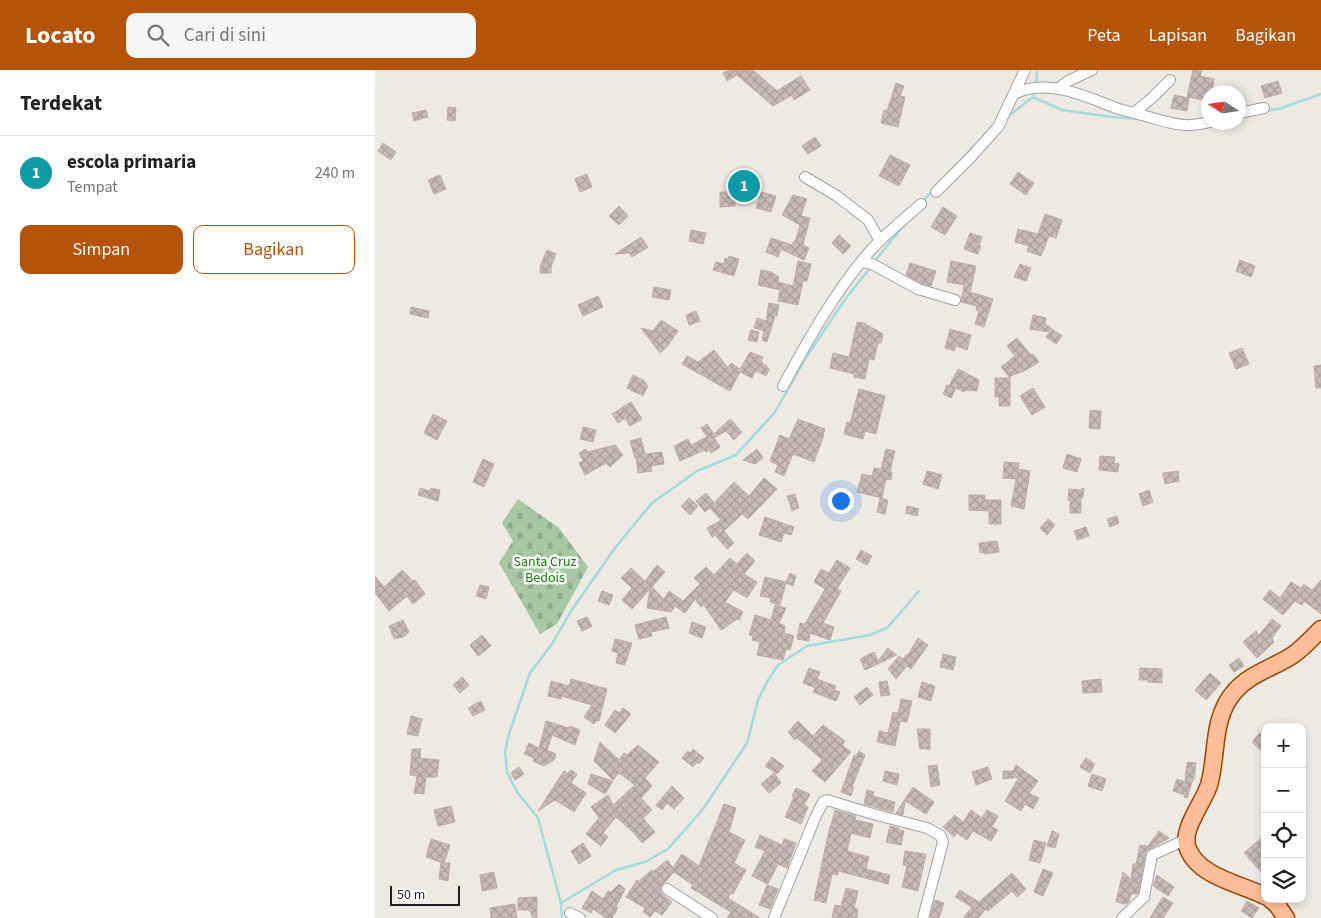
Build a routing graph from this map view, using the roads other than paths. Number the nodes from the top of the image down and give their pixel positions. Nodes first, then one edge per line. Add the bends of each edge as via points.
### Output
1 (1025, 70) edge
2 (1092, 70) edge
3 (1170, 80) dead end
4 (1058, 89) junction
5 (1015, 92) junction
6 (1264, 108) dead end
7 (1246, 112) edge
8 (1134, 113) junction
9 (1201, 123) edge
10 (805, 177) dead end
11 (936, 192) dead end
12 (921, 204) dead end
13 (880, 242) junction
14 (862, 262) junction
15 (955, 300) dead end
16 (783, 386) dead end
17 (1321, 629) edge
18 (1187, 839) junction
19 (667, 889) dead end
20 (1261, 894) edge
21 (1274, 903) edge
22 (571, 913) dead end
23 (580, 918) edge
24 (712, 918) edge
25 (774, 918) edge
26 (923, 918) edge
27 (1122, 918) edge
28 (1286, 918) edge

1 - 5 street
2 - 4 street
3 - 8 street
4 - 5 street via 1039,87
4 - 8 street
5 - 11 street via 992,135
6 - 7 street
8 - 9 street via 1184,126
10 - 13 street via 868,220
12 - 13 street
13 - 14 street
14 - 15 street via 872,264 918,289
14 - 16 street via 806,343
17 - 18 main road via 1293,655 1256,674 1235,690 1228,700 1218,725 1208,788 1195,813
18 - 20 main road via 1193,858 1205,869 1223,880
18 - 27 street via 1152,855 1144,897
19 - 24 street
21 - 28 main road
22 - 23 street
25 - 26 street via 818,812 827,800 940,834 943,842

